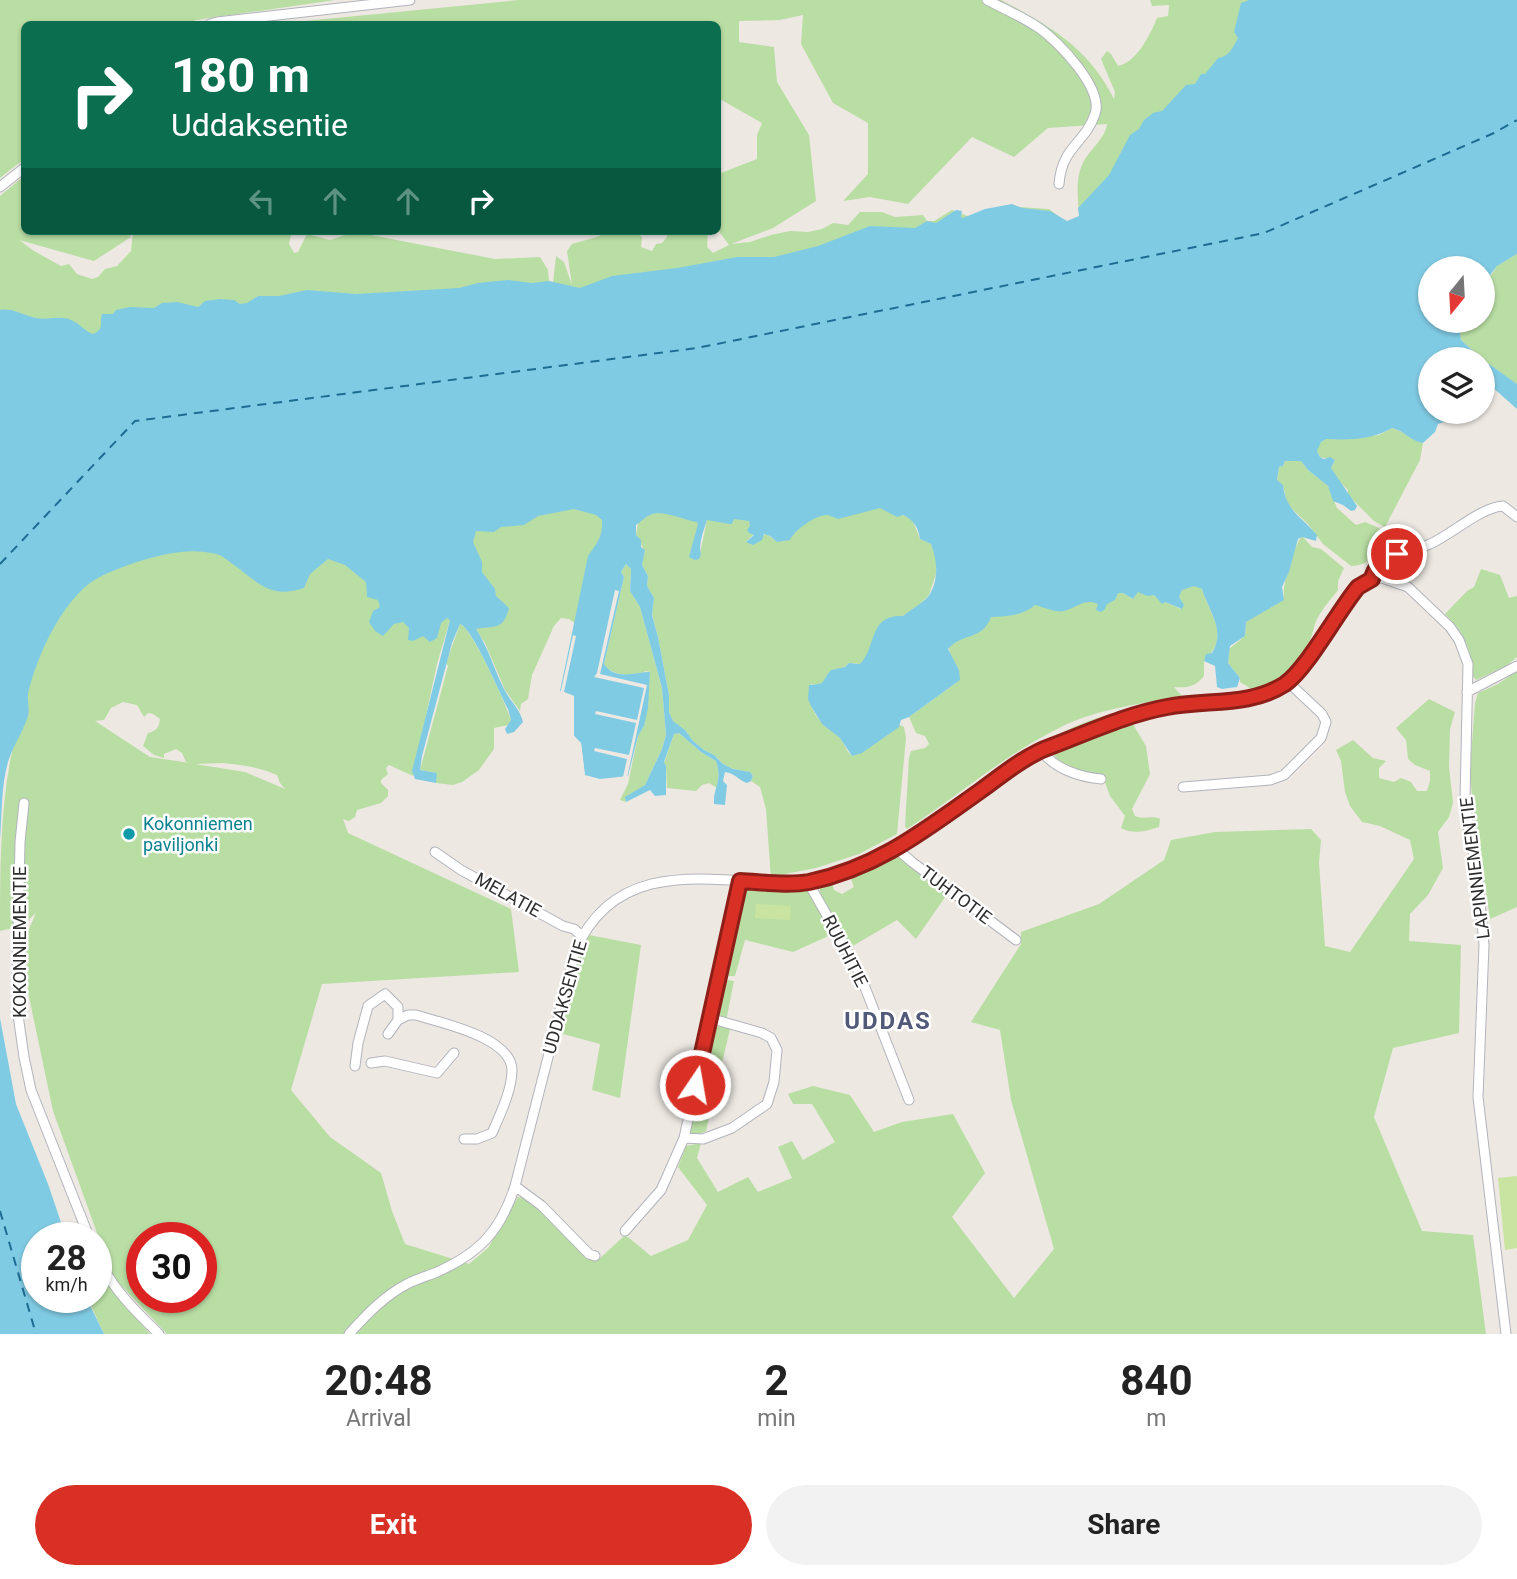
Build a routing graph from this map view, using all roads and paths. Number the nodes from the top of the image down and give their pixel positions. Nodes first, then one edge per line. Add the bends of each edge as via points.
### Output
1 (410, 0) edge
2 (987, 0) edge
3 (226, 21) edge
4 (21, 170) edge
5 (1059, 184) dead end
6 (0, 187) edge
7 (1517, 517) edge
8 (1372, 579) junction
9 (1517, 666) edge
10 (1288, 682) junction
11 (1468, 692) junction
12 (1041, 750) junction
13 (1101, 779) dead end
14 (1182, 788) dead end
15 (23, 803) dead end
16 (897, 849) junction
17 (435, 852) dead end
18 (740, 881) junction
19 (808, 882) junction
20 (582, 936) junction
21 (1016, 940) dead end
22 (709, 1018) junction
23 (398, 1020) junction
24 (387, 1034) dead end
25 (454, 1053) dead end
26 (371, 1063) dead end
27 (355, 1066) dead end
28 (909, 1100) dead end
29 (684, 1138) junction
30 (464, 1139) dead end
31 (515, 1186) junction
32 (83, 1222) edge
33 (625, 1231) dead end
34 (595, 1256) dead end
35 (112, 1285) edge
36 (159, 1334) edge
37 (349, 1334) edge
38 (1506, 1334) edge

1 - 3 street
2 - 5 street via 1040,29 1078,67 1093,90 1095,114 1064,159
4 - 6 street
7 - 8 street, UDDAKSENTIE via 1503,506 1491,509 1432,544 1389,558 1373,572
8 - 10 street, UDDAKSENTIE via 1348,599
8 - 11 street, LAPINNIEMENTIE via 1408,587 1450,627 1468,664
9 - 11 street
10 - 12 street, UDDAKSENTIE via 1256,698 1151,711
10 - 14 street via 1326,722 1321,738 1302,758 1270,780
11 - 38 street, LAPINNIEMENTIE via 1465,799 1484,936 1478,1097
12 - 13 street via 1068,771
12 - 16 street, UDDAKSENTIE
15 - 32 street, KOKONNIEMENTIE via 17,981 23,1056 31,1090
16 - 19 street, UDDAKSENTIE
16 - 21 street, TUHTOTIE
17 - 20 street, MELATIE
18 - 19 street, UDDAKSENTIE
18 - 20 street, UDDAKSENTIE via 679,878 639,888 616,900
18 - 22 street
19 - 28 street, RUUHITIE via 859,972
20 - 31 street, UDDAKSENTIE
22 - 29 street
22 - 29 street via 771,1038 777,1051 771,1098 721,1133 703,1139
23 - 24 street
23 - 27 street via 398,1007 385,994 368,1006
23 - 30 street via 416,1015 484,1036 509,1060 512,1069 507,1093 492,1133
25 - 26 street via 437,1073 385,1061
29 - 33 street via 661,1190
31 - 34 street
31 - 37 street, UDDAKSENTIE via 509,1205 482,1245 462,1260 393,1293
35 - 36 street

